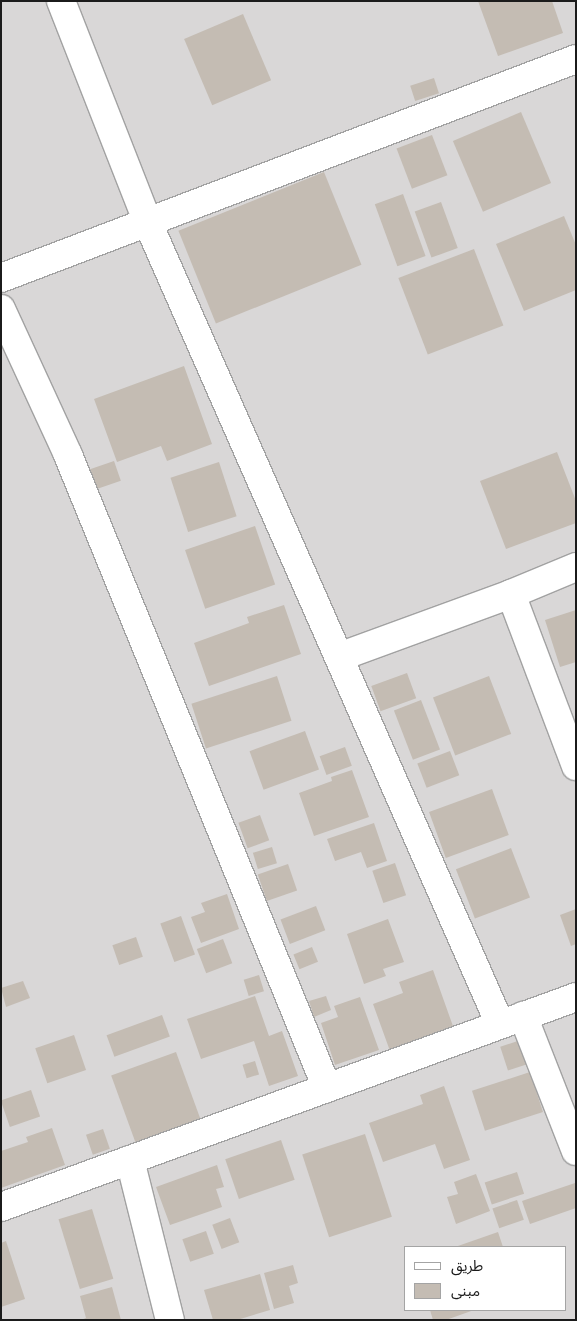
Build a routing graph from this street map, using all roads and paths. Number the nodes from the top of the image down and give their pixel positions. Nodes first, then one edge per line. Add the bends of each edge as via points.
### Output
1 (61, 1) edge
2 (576, 59) edge
3 (148, 223) junction
4 (1, 278) edge
5 (1, 309) edge
6 (576, 567) edge
7 (511, 594) junction
8 (339, 657) junction
9 (576, 766) edge
10 (576, 997) edge
11 (511, 1020) junction
12 (327, 1088) junction
13 (576, 1151) edge
14 (130, 1160) junction
15 (1, 1207) edge
16 (170, 1320) edge

1 - 3 street
2 - 3 street
3 - 4 street
3 - 8 street
5 - 12 street via 68,455
6 - 7 street
7 - 8 street
7 - 9 street
8 - 11 street
10 - 11 street
11 - 12 street
11 - 13 street
12 - 14 street
14 - 15 street
14 - 16 street

